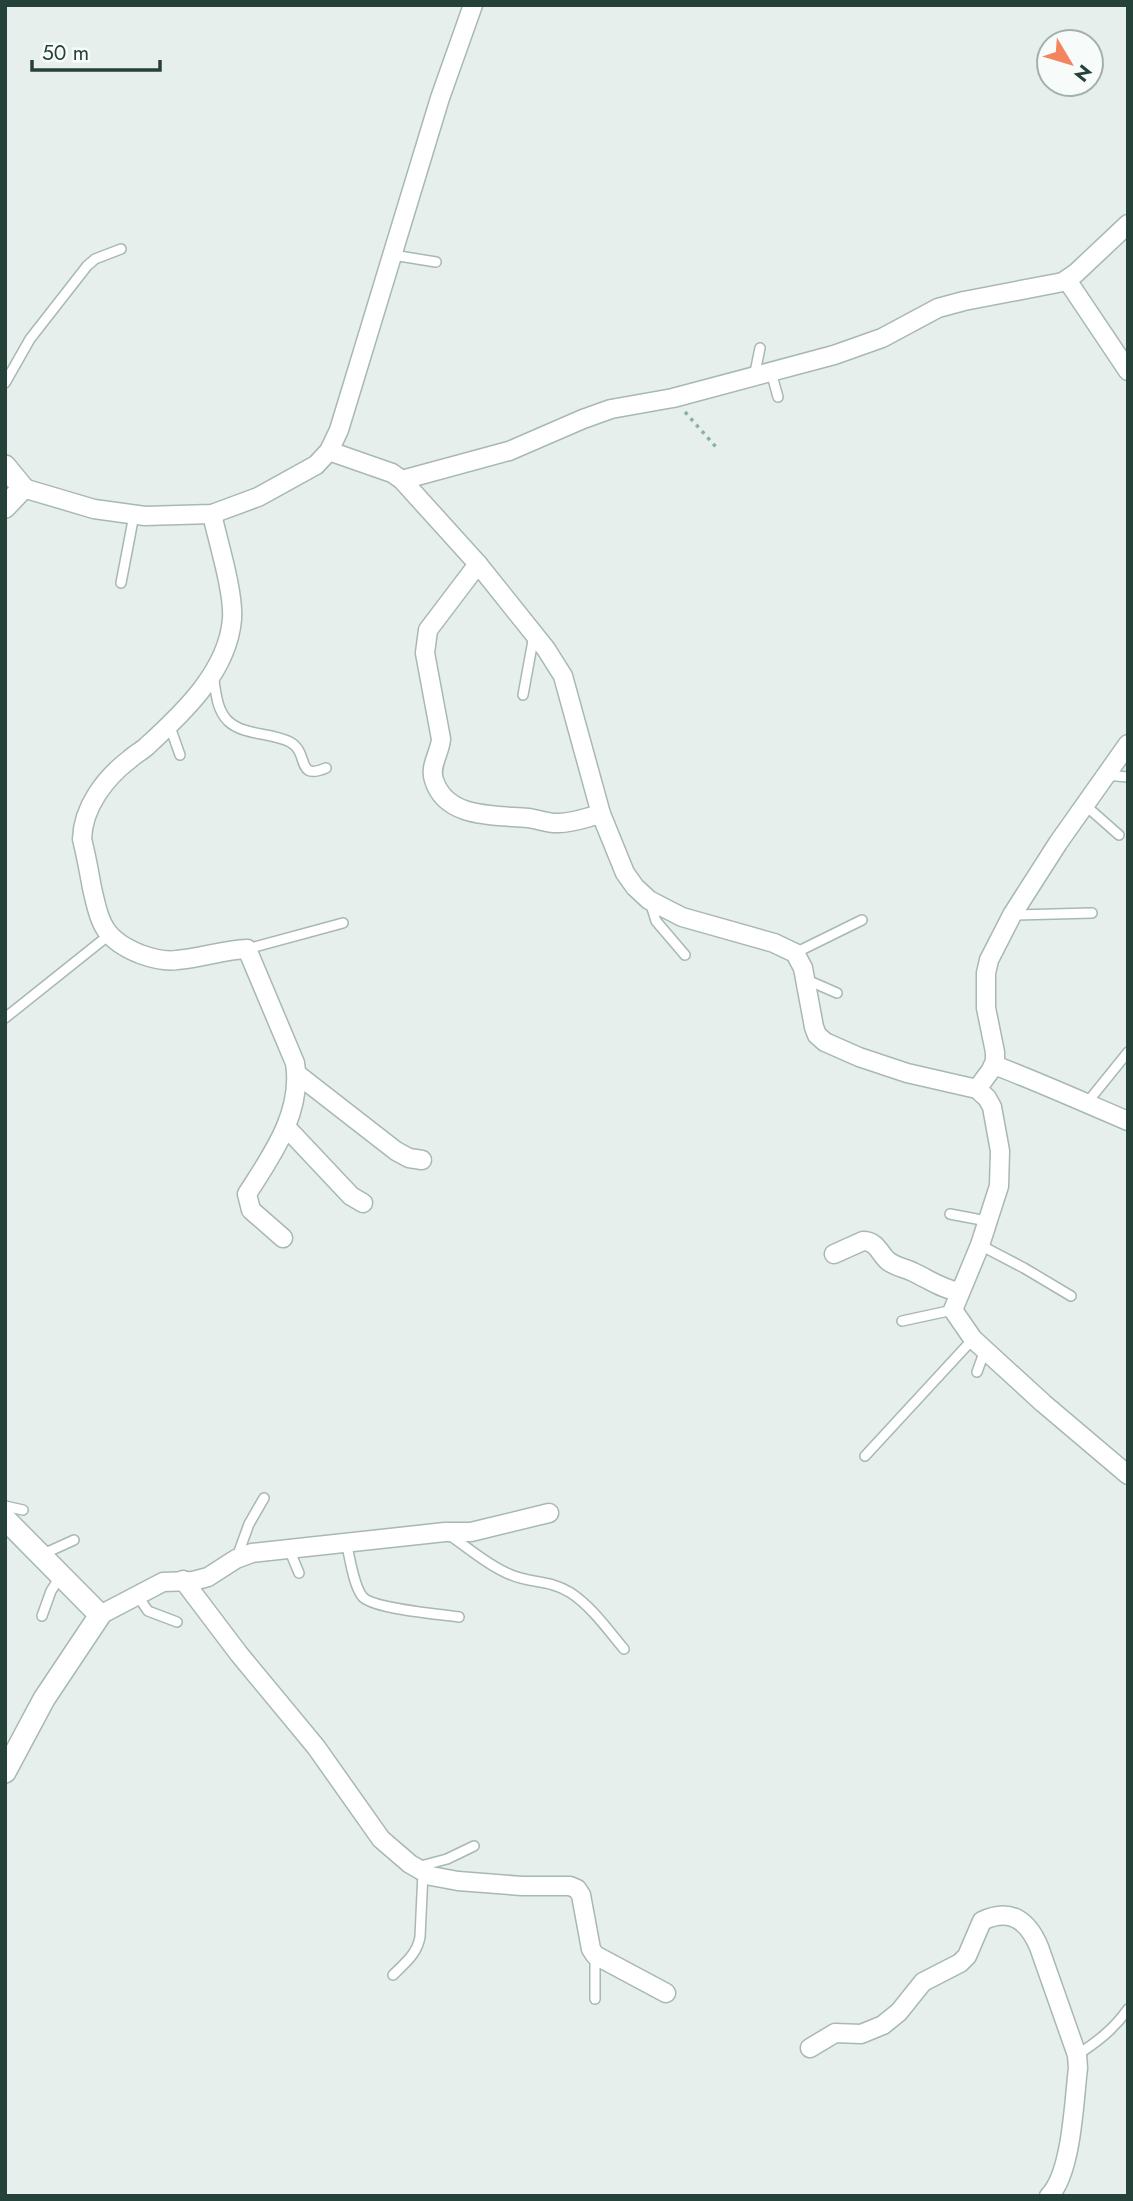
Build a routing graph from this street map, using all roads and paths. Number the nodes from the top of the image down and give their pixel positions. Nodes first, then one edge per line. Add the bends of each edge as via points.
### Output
1 (473, 5) edge
2 (1128, 224) edge
3 (121, 249) dead end
4 (393, 255) junction
5 (436, 262) dead end
6 (1067, 280) junction
7 (760, 348) dead end
8 (1128, 371) edge
9 (763, 375) junction
10 (5, 383) edge
11 (778, 397) dead end
12 (673, 398) junction
13 (716, 447) dead end
14 (329, 451) junction
15 (5, 466) edge
16 (402, 480) junction
17 (23, 488) junction
18 (5, 507) edge
19 (212, 514) junction
20 (134, 515) junction
21 (478, 564) junction
22 (121, 583) dead end
23 (534, 634) junction
24 (213, 673) junction
25 (523, 695) dead end
26 (169, 724) junction
27 (1128, 744) edge
28 (180, 755) dead end
29 (326, 768) dead end
30 (1105, 775) junction
31 (1128, 777) edge
32 (1085, 805) junction
33 (601, 814) junction
34 (1119, 835) dead end
35 (649, 900) junction
36 (1092, 913) dead end
37 (1012, 915) junction
38 (862, 920) dead end
39 (343, 922) dead end
40 (109, 935) junction
41 (247, 949) junction
42 (795, 953) junction
43 (685, 955) dead end
44 (805, 979) junction
45 (837, 993) dead end
46 (5, 1018) edge
47 (1128, 1052) edge
48 (994, 1065) junction
49 (297, 1074) junction
50 (977, 1089) junction
51 (1086, 1104) junction
52 (1128, 1121) edge
53 (286, 1127) junction
54 (422, 1160) dead end
55 (363, 1203) dead end
56 (950, 1214) dead end
57 (987, 1221) junction
58 (283, 1238) dead end
59 (980, 1245) junction
60 (834, 1254) dead end
61 (959, 1292) junction
62 (1071, 1296) dead end
63 (953, 1310) junction
64 (902, 1321) dead end
65 (979, 1344) junction
66 (977, 1372) dead end
67 (866, 1457) dead end
68 (1128, 1475) edge
69 (264, 1498) dead end
70 (5, 1506) edge
71 (549, 1513) dead end
72 (14, 1515) edge
73 (445, 1532) junction
74 (75, 1540) dead end
75 (346, 1542) junction
76 (289, 1549) junction
77 (41, 1555) junction
78 (236, 1559) junction
79 (299, 1573) dead end
80 (61, 1576) junction
81 (183, 1580) junction
82 (136, 1595) junction
83 (100, 1615) junction
84 (42, 1616) dead end
85 (459, 1616) dead end
86 (177, 1622) dead end
87 (624, 1649) dead end
88 (5, 1772) edge
89 (474, 1846) dead end
90 (419, 1870) junction
91 (595, 1955) junction
92 (393, 1975) dead end
93 (666, 1993) dead end
94 (595, 1999) dead end
95 (1128, 2009) edge
96 (810, 2048) dead end
97 (1077, 2055) junction
98 (1049, 2196) edge

1 - 4 street
2 - 6 street
3 - 10 lane via 87,266 30,339
4 - 5 lane
4 - 14 street
6 - 8 street
6 - 9 street via 938,307 883,338
7 - 9 lane
9 - 11 lane
9 - 12 street
12 - 13 path
12 - 16 street via 611,409 509,451
14 - 16 street
14 - 19 street via 316,465 258,497
15 - 17 street
16 - 21 street
17 - 18 street
17 - 20 street via 94,509
19 - 20 street
19 - 24 street via 232,612 229,635
20 - 22 lane
21 - 23 street
21 - 33 street via 433,622 425,640 441,739 432,772 434,782 451,803 493,816 560,824
23 - 25 lane
23 - 33 street via 563,677
24 - 26 street
24 - 29 lane via 226,719 292,743 309,772
26 - 28 lane
26 - 40 street via 106,782 82,826 99,920
27 - 30 street
30 - 31 lane
30 - 32 street
32 - 34 lane
32 - 37 street
33 - 35 street via 625,873
35 - 42 street via 682,917
35 - 43 lane via 656,921
36 - 37 lane
37 - 48 street via 986,973
38 - 42 lane
39 - 41 lane
40 - 41 street via 122,946 160,960
40 - 46 lane
41 - 49 street
42 - 44 street
44 - 45 lane
44 - 50 street via 814,1027 825,1042 907,1073
47 - 51 lane
48 - 50 street
48 - 51 street
49 - 53 street
49 - 54 street via 396,1151
50 - 57 street via 992,1107 1000,1151 999,1186
51 - 52 street
53 - 55 street
53 - 58 street via 247,1195 251,1210
56 - 57 lane
57 - 59 street
59 - 61 street
59 - 62 lane
60 - 61 street via 869,1241 889,1262
61 - 63 street
63 - 64 lane
63 - 65 street
65 - 66 lane
65 - 67 lane
65 - 68 street
69 - 78 lane
70 - 72 lane
71 - 73 street via 471,1532
72 - 77 street
73 - 75 street
73 - 87 lane via 503,1571 555,1583 574,1595
74 - 77 lane
75 - 76 street
75 - 85 lane via 358,1587 368,1601
76 - 78 street
76 - 79 lane
77 - 80 street
78 - 81 street via 208,1577
80 - 83 street
80 - 84 lane
81 - 82 street via 163,1582
81 - 90 street via 316,1747 381,1839
82 - 83 street
82 - 86 lane via 148,1611
83 - 88 street via 44,1699
89 - 90 lane
90 - 91 street via 458,1881 577,1889
90 - 92 lane via 421,1937 413,1955
91 - 93 street
91 - 94 lane
95 - 97 lane via 1119,2022
96 - 97 street via 835,2033 861,2034 883,2025 923,1982 960,1964 982,1921 1005,1915 1031,1930
97 - 98 street via 1069,2146

